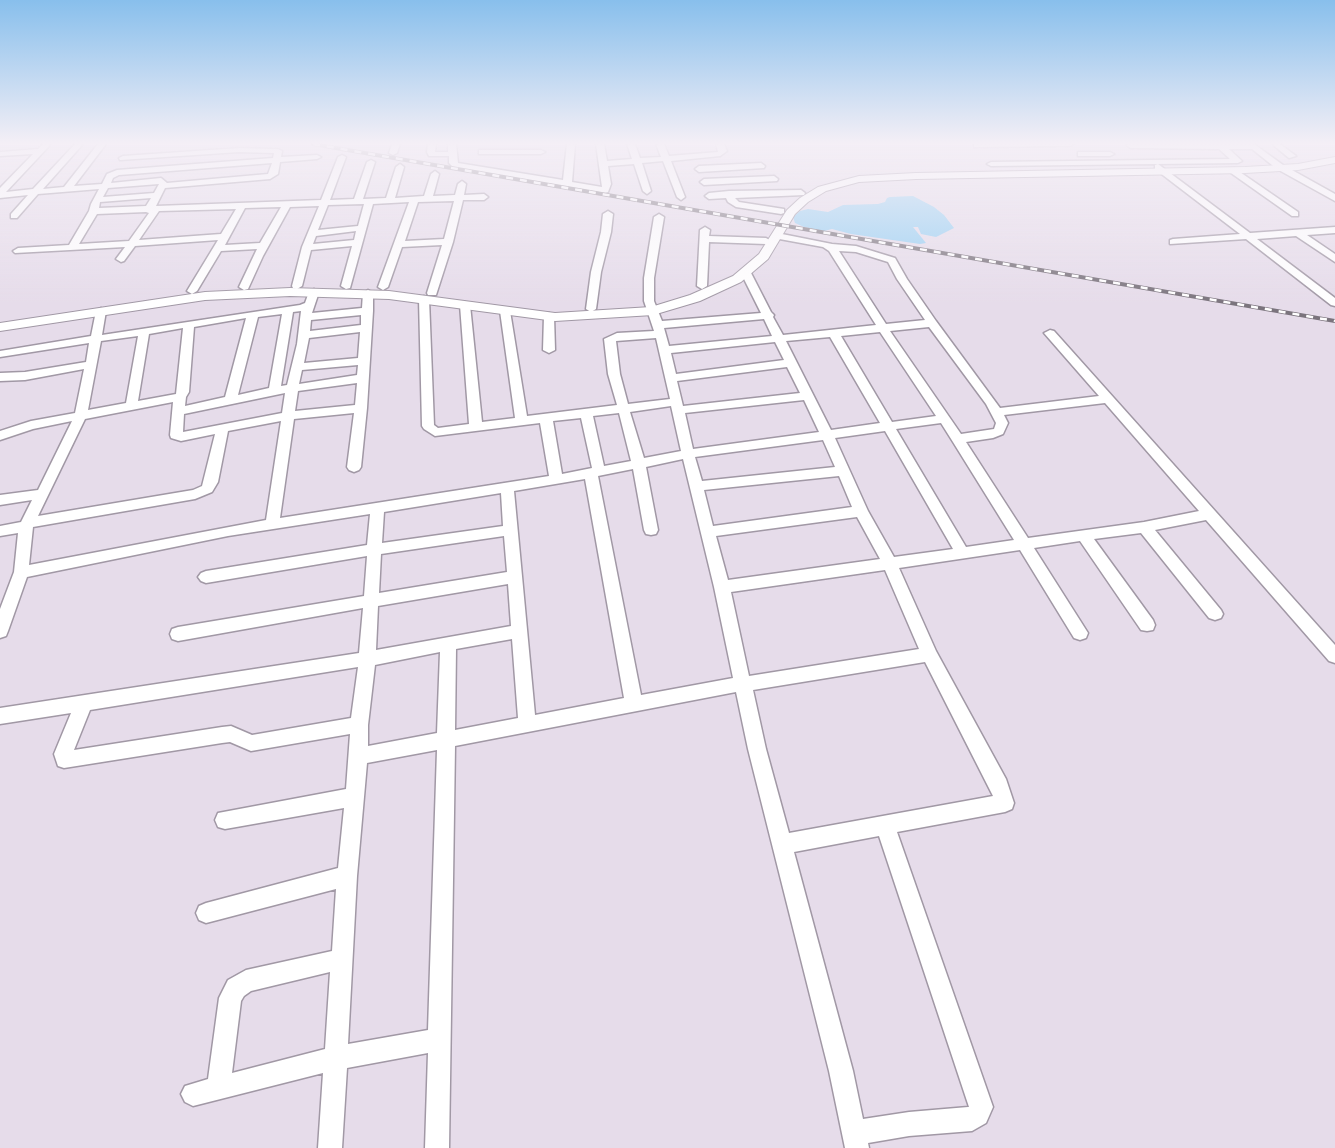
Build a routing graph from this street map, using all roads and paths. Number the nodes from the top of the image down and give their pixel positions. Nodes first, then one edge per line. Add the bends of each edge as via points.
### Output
1 (31, 198) edge
2 (126, 198) edge
3 (156, 198) edge
4 (326, 198) edge
5 (359, 198) edge
6 (459, 198) junction
7 (470, 198) edge
8 (730, 198) edge
9 (796, 198) edge
10 (808, 198) edge
11 (1197, 198) edge
12 (1271, 198) edge
13 (415, 199) junction
14 (428, 199) joint
15 (97, 200) joint
16 (390, 200) joint
17 (369, 201) junction
18 (358, 202) junction
19 (324, 203) junction
20 (287, 204) junction
21 (241, 207) junction
22 (152, 210) junction
23 (94, 211) junction
24 (781, 211) junction
25 (608, 214) dead end
26 (1294, 214) dead end
27 (14, 216) dead end
28 (659, 217) dead end
29 (361, 228) junction
30 (1335, 230) edge
31 (1298, 233) junction
32 (312, 234) junction
33 (224, 237) junction
34 (772, 238) junction
35 (1250, 238) junction
36 (134, 242) junction
37 (448, 242) junction
38 (1173, 242) dead end
39 (358, 243) junction
40 (400, 244) junction
41 (265, 246) junction
42 (830, 246) junction
43 (307, 247) junction
44 (72, 248) junction
45 (218, 248) junction
46 (18, 251) dead end
47 (121, 259) dead end
48 (1335, 259) edge
49 (746, 273) junction
50 (244, 286) junction
51 (297, 286) junction
52 (346, 286) junction
53 (702, 286) junction
54 (384, 287) junction
55 (1335, 288) edge
56 (1318, 290) junction
57 (192, 291) junction
58 (314, 292) junction
59 (368, 294) junction
60 (428, 296) junction
61 (1335, 303) edge
62 (465, 305) junction
63 (591, 309) junction
64 (288, 310) junction
65 (101, 311) junction
66 (368, 311) junction
67 (505, 311) junction
68 (307, 312) junction
69 (253, 314) junction
70 (769, 314) junction
71 (549, 316) junction
72 (656, 319) junction
73 (0, 320) edge
74 (932, 323) junction
75 (189, 324) junction
76 (0, 327) edge
77 (882, 327) junction
78 (366, 328) junction
79 (144, 331) junction
80 (833, 332) junction
81 (1050, 333) dead end
82 (304, 335) junction
83 (780, 338) junction
84 (96, 339) junction
85 (549, 350) dead end
86 (0, 354) edge
87 (364, 360) junction
88 (791, 363) junction
89 (91, 364) junction
90 (298, 368) junction
91 (0, 377) edge
92 (363, 378) junction
93 (671, 378) junction
94 (292, 388) junction
95 (274, 391) junction
96 (807, 396) junction
97 (180, 397) junction
98 (231, 399) junction
99 (1108, 399) junction
100 (131, 406) junction
101 (677, 406) junction
102 (361, 408) junction
103 (624, 409) junction
104 (178, 411) junction
105 (998, 412) junction
106 (586, 414) junction
107 (81, 415) junction
108 (288, 416) junction
109 (546, 419) junction
110 (942, 419) junction
111 (522, 422) junction
112 (889, 426) junction
113 (476, 428) junction
114 (222, 429) junction
115 (827, 434) junction
116 (0, 436) edge
117 (958, 438) junction
118 (688, 454) junction
119 (639, 464) junction
120 (354, 467) dead end
121 (843, 471) junction
122 (595, 472) junction
123 (556, 480) junction
124 (698, 486) junction
125 (507, 487) junction
126 (41, 494) junction
127 (0, 500) edge
128 (377, 509) junction
129 (861, 511) junction
130 (1209, 514) junction
131 (27, 525) junction
132 (272, 525) junction
133 (1144, 527) junction
134 (510, 530) junction
135 (651, 530) dead end
136 (0, 531) edge
137 (708, 532) junction
138 (1083, 535) junction
139 (1023, 543) junction
140 (375, 549) junction
141 (962, 552) junction
142 (889, 562) junction
143 (22, 572) junction
144 (206, 577) dead end
145 (513, 577) junction
146 (722, 587) junction
147 (8, 592) edge
148 (372, 600) junction
149 (1215, 614) dead end
150 (1147, 625) dead end
151 (519, 630) junction
152 (0, 631) edge
153 (1080, 633) dead end
154 (178, 634) dead end
155 (448, 644) junction
156 (929, 654) junction
157 (1335, 656) edge
158 (367, 658) junction
159 (742, 684) junction
160 (84, 702) junction
161 (634, 706) junction
162 (0, 716) edge
163 (527, 724) junction
164 (359, 725) junction
165 (447, 740) junction
166 (359, 756) junction
167 (355, 797) junction
168 (225, 820) dead end
169 (885, 826) junction
170 (783, 844) junction
171 (348, 876) junction
172 (206, 914) dead end
173 (342, 959) junction
174 (440, 1039) junction
175 (336, 1058) junction
176 (218, 1088) junction
177 (193, 1094) dead end
178 (855, 1141) edge
179 (330, 1148) edge
180 (437, 1148) edge

1 - 27 street
2 - 15 street
3 - 22 street
4 - 19 street
5 - 18 street
6 - 7 street
6 - 14 street
6 - 37 street
8 - 24 street via 736,204
9 - 24 street
10 - 34 street via 791,212
11 - 35 street
12 - 26 street
13 - 14 street
13 - 16 street
13 - 40 street
15 - 23 street
16 - 17 street
17 - 18 street
17 - 29 street
18 - 19 street
19 - 20 street
19 - 32 street
20 - 21 street
20 - 41 street
21 - 22 street
21 - 33 street
22 - 23 street
22 - 36 street
23 - 44 street
24 - 34 street
25 - 63 street
28 - 72 street via 649,278
29 - 32 street
29 - 39 street
30 - 31 street
31 - 35 street
31 - 48 street
32 - 43 street
33 - 36 street
33 - 45 street
34 - 42 street
34 - 49 street via 764,256
34 - 53 street via 741,265
34 - 53 street via 704,235
35 - 38 street
35 - 56 street
36 - 44 street
36 - 47 street
37 - 40 street
37 - 60 street
39 - 43 street
39 - 52 street
40 - 54 street
41 - 45 street
41 - 50 street
42 - 74 street via 879,254 892,260
42 - 77 street
43 - 51 street
44 - 46 street
45 - 57 street
49 - 70 street
49 - 72 street
50 - 51 street
50 - 57 street
51 - 52 street
52 - 54 street
53 - 72 street via 670,297
54 - 60 street
55 - 56 street
56 - 61 street
57 - 73 street
58 - 59 street
58 - 65 street via 223,295
58 - 68 street
59 - 60 street
59 - 66 street
60 - 62 street
60 - 63 street
60 - 113 street via 428,426 435,432
62 - 67 street
62 - 113 street
63 - 72 street via 618,307
64 - 68 street
64 - 69 street
64 - 95 street
65 - 76 street
65 - 84 street
66 - 68 street
66 - 78 street
67 - 71 street
67 - 111 street
68 - 82 street
69 - 75 street
69 - 98 street
70 - 72 street
70 - 83 street
71 - 72 street
71 - 85 street
72 - 83 street
72 - 93 street
72 - 103 street via 610,339 614,374
74 - 77 street
74 - 105 street
75 - 79 street
75 - 97 street
77 - 80 street
77 - 110 street
78 - 82 street
78 - 87 street
79 - 84 street
79 - 100 street
80 - 83 street
80 - 112 street
81 - 99 street
82 - 90 street
83 - 88 street
84 - 86 street
84 - 89 street
87 - 90 street
87 - 92 street
88 - 93 street
88 - 96 street
89 - 91 street via 25,376
89 - 107 street
90 - 94 street
92 - 94 street
92 - 102 street
93 - 101 street
94 - 95 street
94 - 108 street
95 - 98 street
96 - 101 street
96 - 115 street
97 - 100 street
97 - 104 street
98 - 104 street
99 - 105 street
99 - 130 street
100 - 107 street
101 - 103 street
101 - 118 street
102 - 108 street
102 - 120 street
103 - 106 street
103 - 119 street
104 - 114 street via 177,436
105 - 117 street via 1002,423 999,432
106 - 109 street
106 - 122 street
107 - 116 street via 31,425
107 - 126 street
108 - 114 street
108 - 132 street
109 - 111 street
109 - 123 street
110 - 112 street
110 - 117 street
111 - 113 street
112 - 115 street
112 - 141 street
114 - 131 street via 207,489 195,494
115 - 118 street
115 - 121 street
117 - 139 street
118 - 119 street
118 - 124 street
119 - 122 street
119 - 135 street
121 - 124 street
121 - 129 street
122 - 123 street
122 - 161 street
123 - 125 street
124 - 137 street
125 - 128 street
125 - 134 street
126 - 127 street
126 - 131 street
128 - 132 street
128 - 140 street
129 - 137 street
129 - 142 street
130 - 133 street
130 - 157 street
131 - 136 street
131 - 143 street
132 - 143 street
133 - 138 street
133 - 149 street
134 - 140 street
134 - 145 street
137 - 146 street
138 - 139 street
138 - 150 street
139 - 141 street
139 - 153 street
140 - 144 street
140 - 148 street
141 - 142 street
142 - 146 street
142 - 156 street
143 - 147 street
145 - 148 street
145 - 151 street
146 - 159 street
147 - 152 street
148 - 154 street
148 - 158 street
151 - 155 street
151 - 163 street
155 - 158 street
155 - 165 street
156 - 159 street
156 - 169 street via 1005,803
158 - 160 street
158 - 164 street
159 - 161 street
159 - 170 street
160 - 162 street
160 - 164 street via 63,754 64,760 222,735 231,734 250,743
161 - 163 street
163 - 165 street
164 - 166 street
165 - 166 street
165 - 174 street
166 - 167 street
167 - 168 street
167 - 171 street
169 - 170 street
169 - 178 street via 981,1107 972,1119 909,1124
170 - 178 street via 841,1071
171 - 172 street
171 - 173 street
173 - 175 street
173 - 176 street via 246,981 236,988 230,998
174 - 175 street
174 - 180 street
175 - 176 street
175 - 179 street
176 - 177 street

